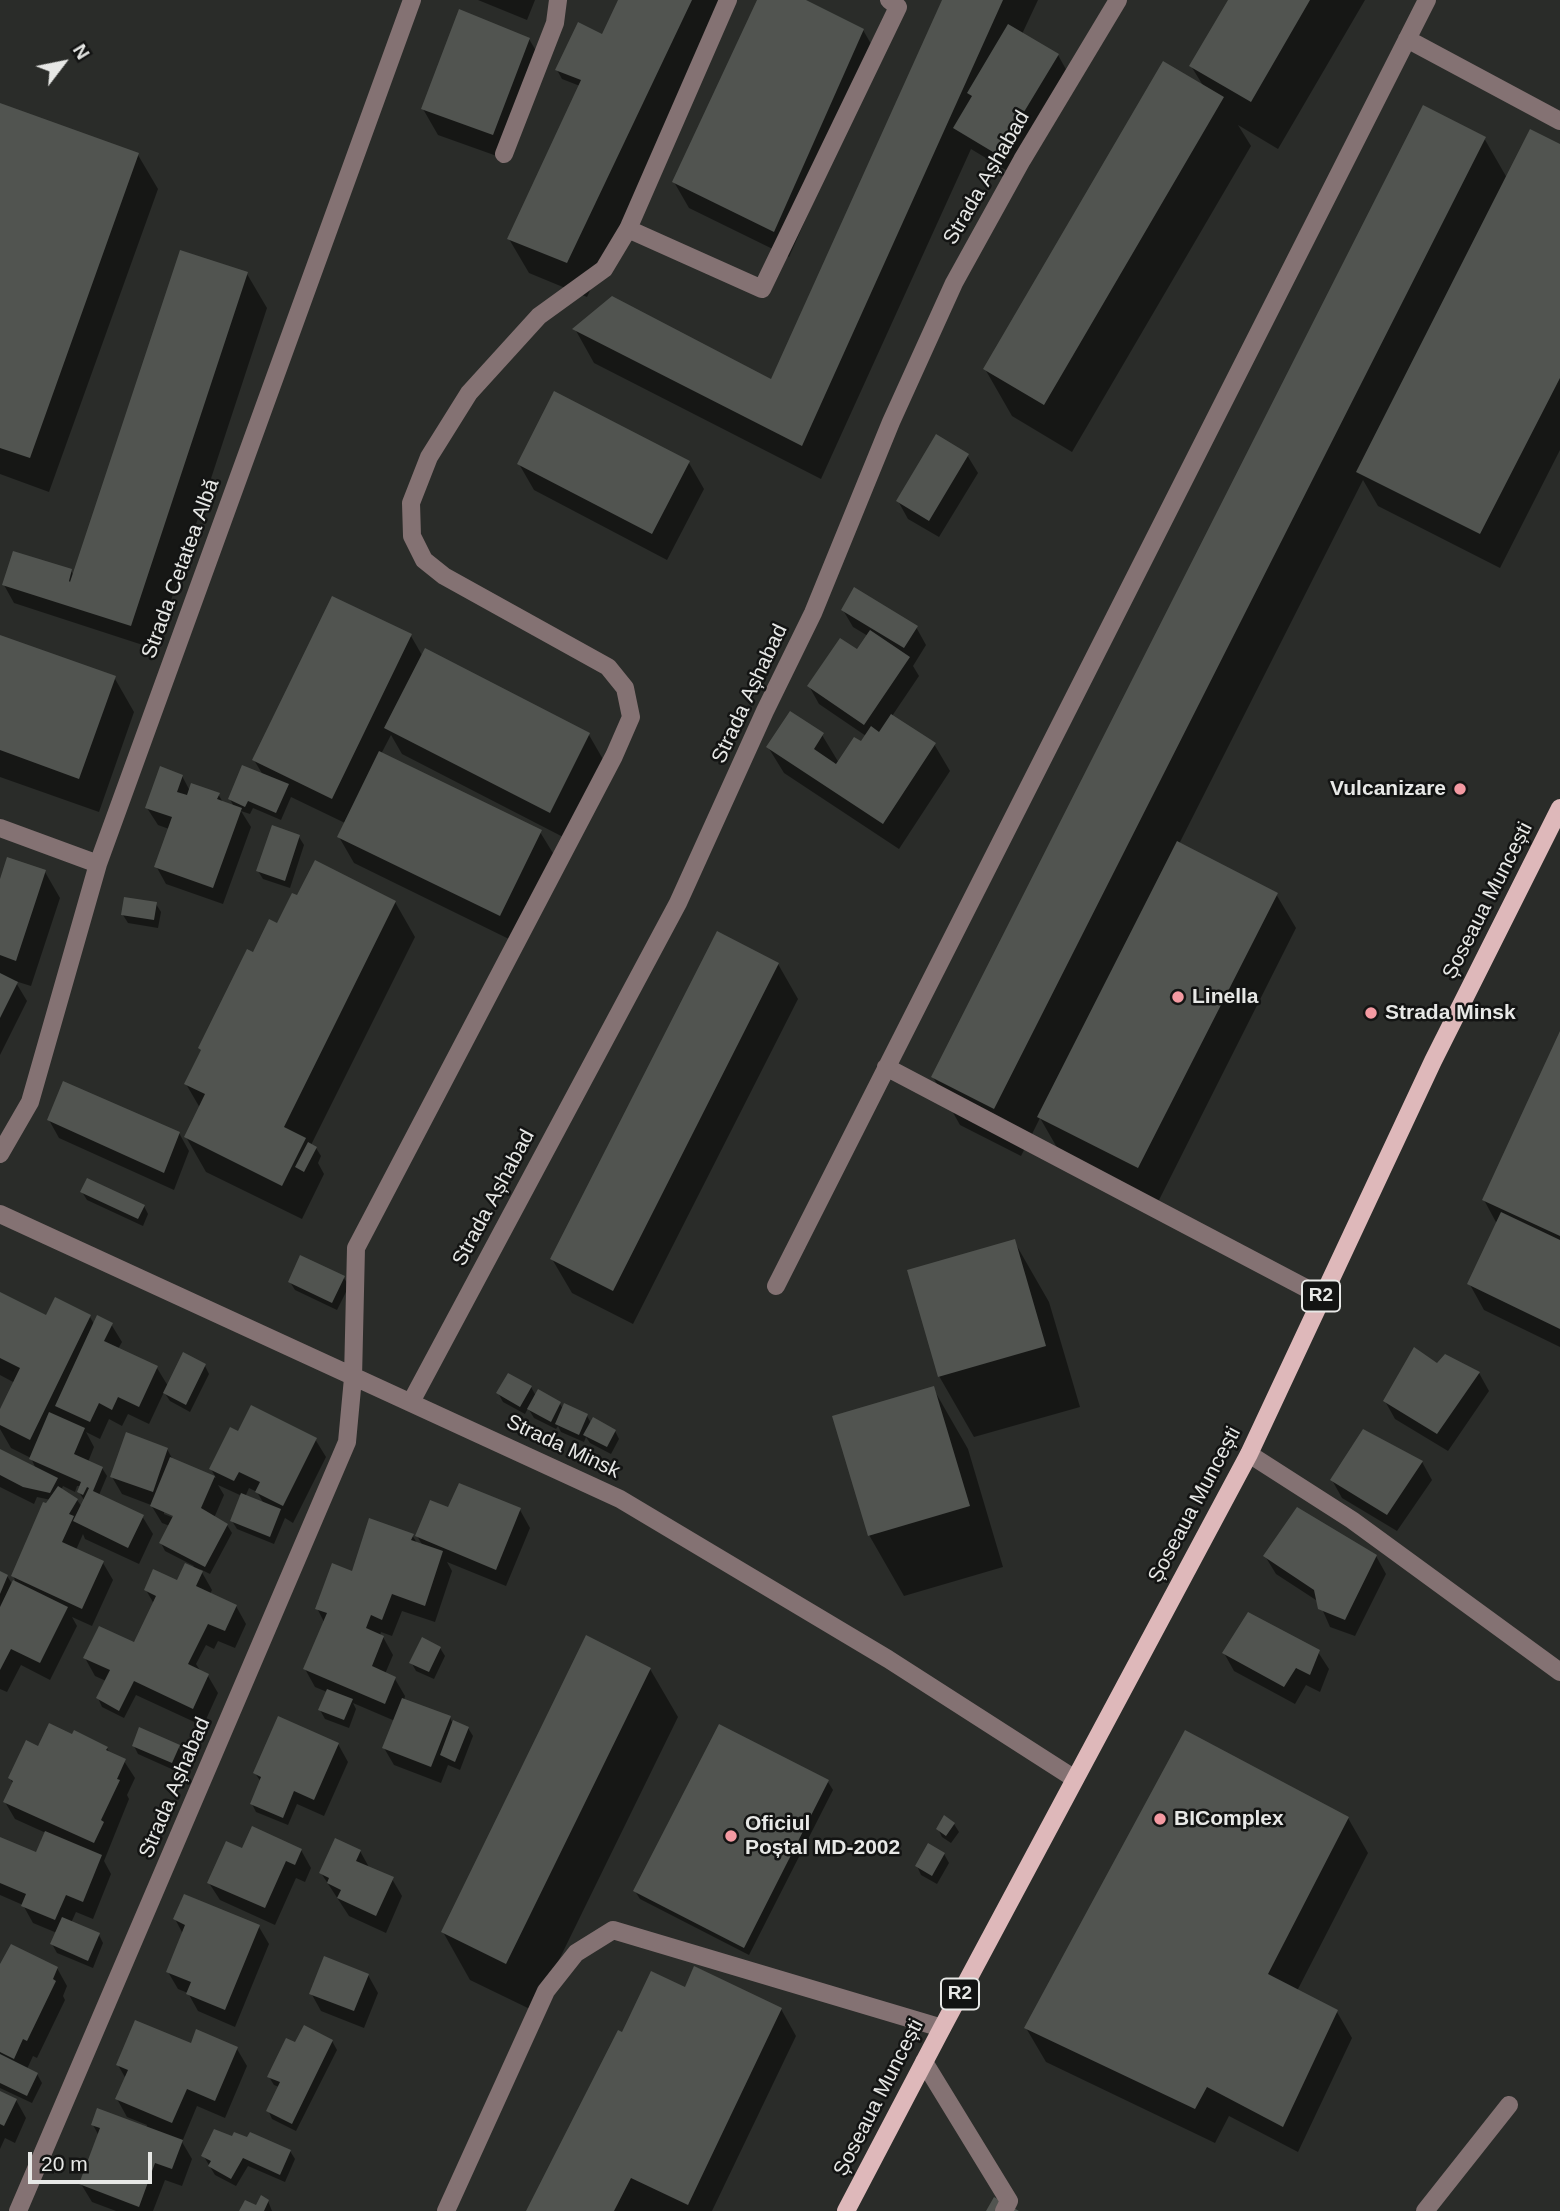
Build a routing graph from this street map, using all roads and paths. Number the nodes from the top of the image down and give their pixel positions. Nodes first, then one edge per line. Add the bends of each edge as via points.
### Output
1 (412, 0) edge
2 (558, 0) edge
3 (728, 0) edge
4 (889, 0) edge
5 (1118, 0) edge
6 (1427, 0) edge
7 (1407, 39) junction
8 (1560, 121) edge
9 (504, 154) dead end
10 (628, 229) junction
11 (1560, 808) edge
12 (0, 828) edge
13 (98, 864) junction
14 (887, 1067) junction
15 (0, 1154) edge
16 (0, 1214) edge
17 (776, 1286) dead end
18 (1321, 1296) junction
19 (354, 1378) junction
20 (411, 1402) junction
21 (1248, 1454) junction
22 (1560, 1672) edge
23 (1075, 1779) junction
24 (942, 2028) junction
25 (924, 2062) junction
26 (1509, 2105) dead end
27 (19, 2211) edge
28 (446, 2211) edge
29 (846, 2211) edge
30 (1004, 2211) edge
31 (1425, 2211) edge

1 - 13 street, Strada Cetatea Albă
2 - 9 street via 555,23
3 - 10 street, Strada Așhabad
4 - 10 street via 898,7 762,289
5 - 20 street, Strada Așhabad via 954,283 813,613 678,903
6 - 7 street
7 - 8 street
7 - 14 street
10 - 19 street, Strada Așhabad via 604,269 538,316 469,393 429,457 411,503 412,536 424,560 444,576 608,667 625,688 631,717 356,1248
11 - 18 main road, Șoseaua Muncești / R2
12 - 13 street
13 - 15 street, Strada Cetatea Albă via 30,1102
14 - 17 street
14 - 18 street
16 - 19 street, Strada Minsk
18 - 21 main road, Șoseaua Muncești / R2
19 - 20 street, Strada Minsk
19 - 27 street, Strada Așhabad via 347,1442
20 - 23 street, Strada Minsk via 620,1499 888,1659
21 - 22 street via 1352,1520
21 - 23 main road, Șoseaua Muncești / R2
23 - 24 main road, Șoseaua Muncești / R2
24 - 25 main road, Șoseaua Muncești / R2
24 - 28 street via 613,1930 576,1953 546,1991
25 - 29 main road, Șoseaua Muncești / R2
25 - 30 street via 1009,2201
26 - 31 street

